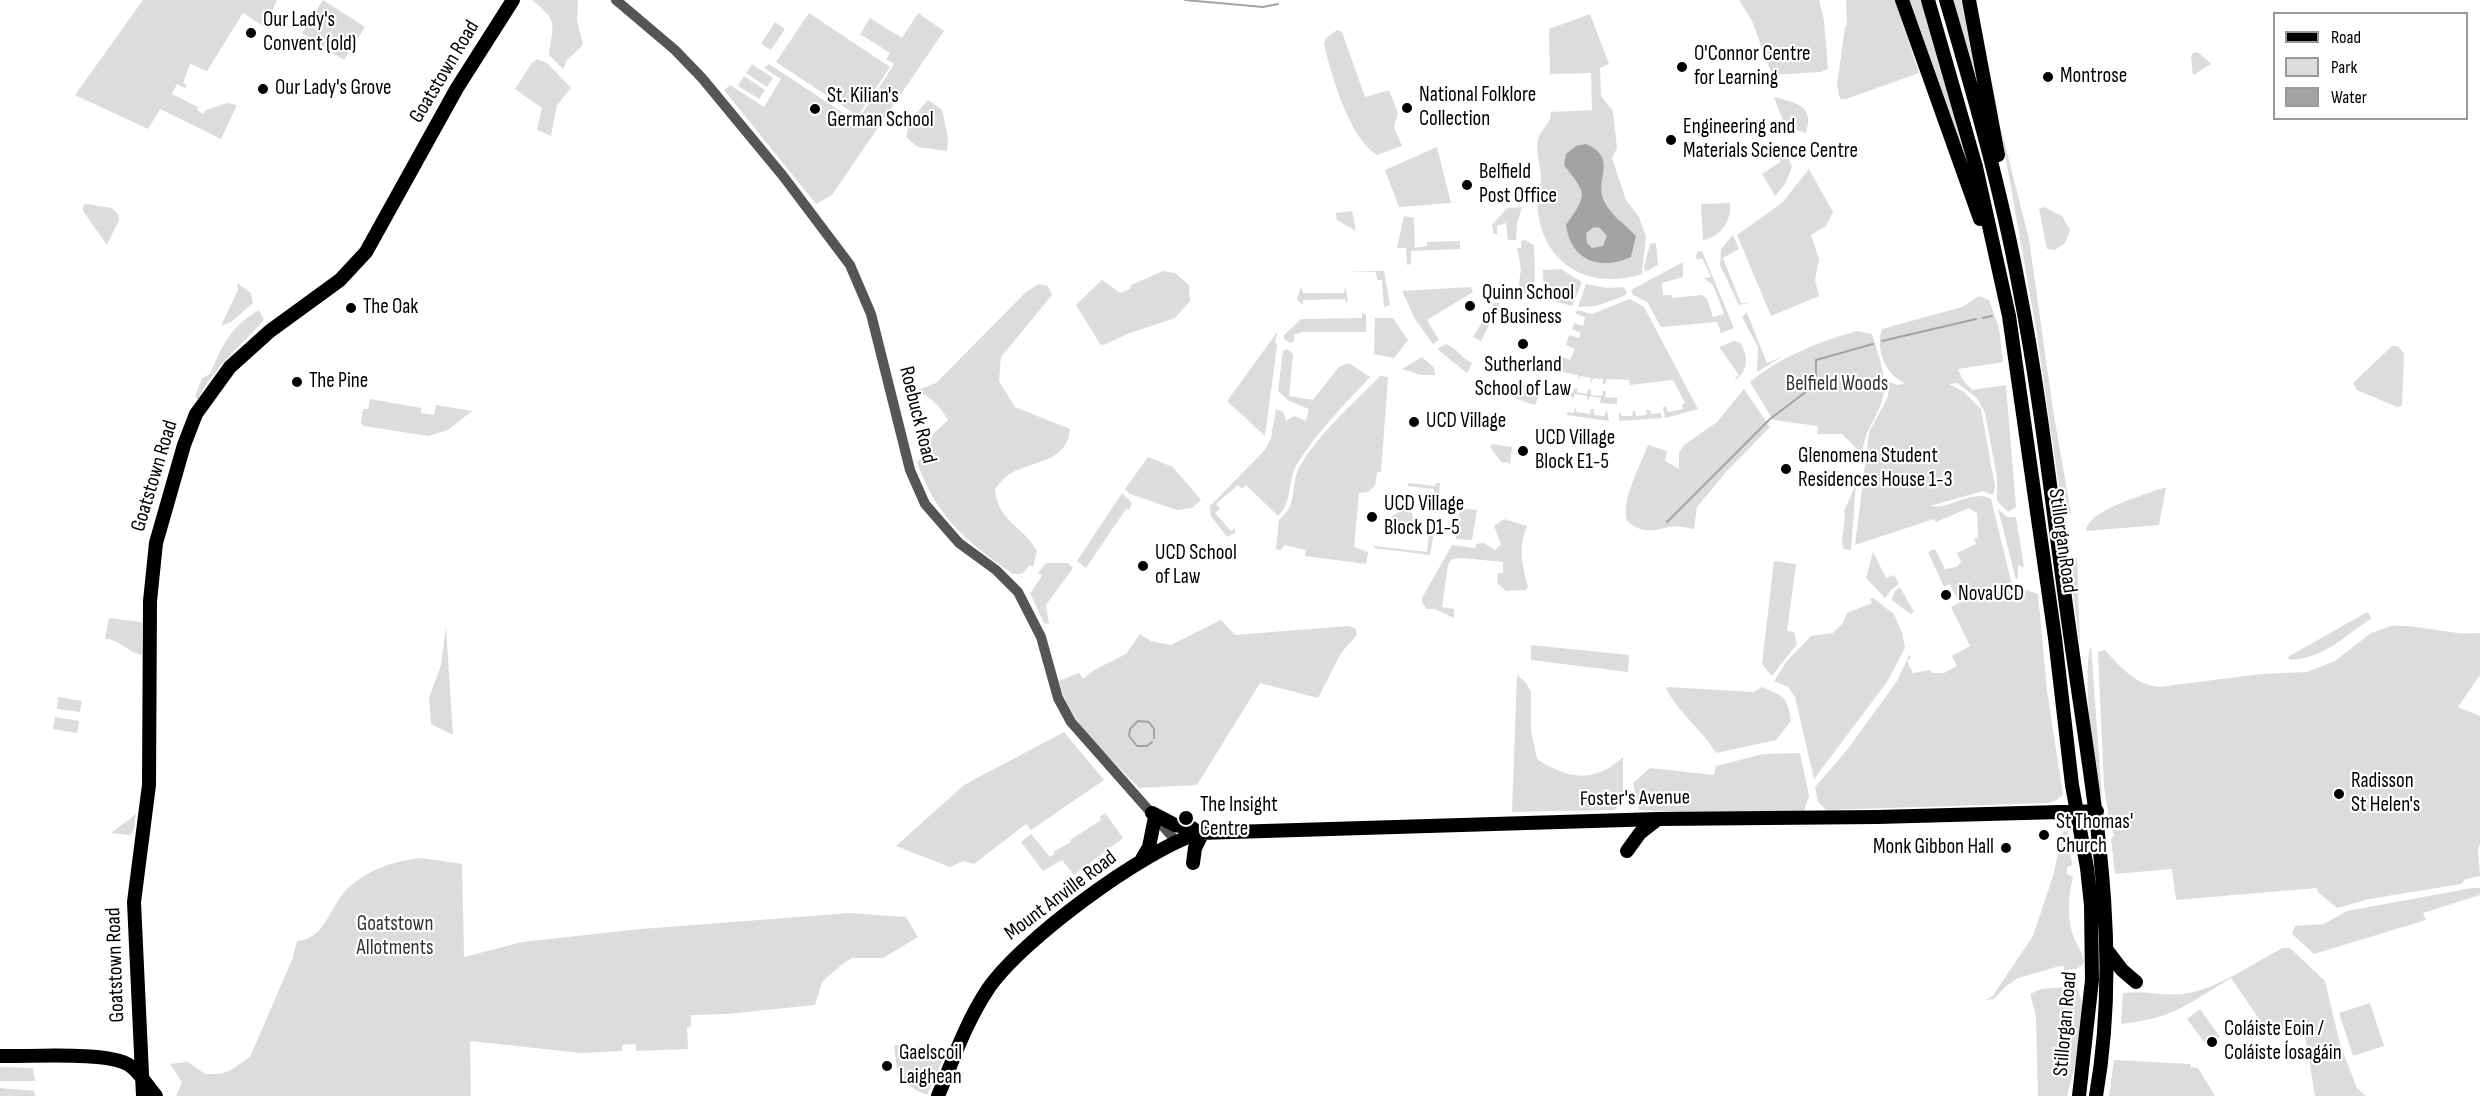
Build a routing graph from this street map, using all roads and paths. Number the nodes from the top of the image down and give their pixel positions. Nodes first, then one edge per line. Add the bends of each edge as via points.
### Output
1 (513, 0) edge
2 (616, 0) edge
3 (1902, 0) edge
4 (1928, 0) edge
5 (1946, 0) edge
6 (1970, 0) edge
7 (2019, 287) junction
8 (2009, 316) junction
9 (2097, 811) junction
10 (2078, 813) junction
11 (1154, 815) junction
12 (1658, 819) junction
13 (1201, 833) junction
14 (1176, 841) junction
15 (1627, 851) dead end
16 (1138, 863) junction
17 (1193, 863) dead end
18 (2106, 949) junction
19 (2136, 982) dead end
20 (139, 1040) junction
21 (0, 1056) edge
22 (99, 1058) junction
23 (142, 1078) junction
24 (142, 1096) edge
25 (156, 1096) edge
26 (938, 1096) edge
27 (2079, 1096) edge
28 (2096, 1096) edge

1 - 20 main road, Goatstown Road via 457,88 366,252 340,280 270,331 230,367 196,414 184,445 156,543 150,601 149,785 135,902
2 - 11 street, Roebuck Road via 702,78 850,265 872,314 910,470 925,504 959,543 1018,592 1041,637 1055,690 1071,722
3 - 8 main road via 1965,171
4 - 8 main road, Stillorgan Road via 1976,168
5 - 7 main road, Stillorgan Road via 1989,152
6 - 7 main road
7 - 9 main road, Stillorgan Road
8 - 10 main road, Stillorgan Road
9 - 10 main road, Foster's Avenue
9 - 18 main road, Stillorgan Road via 2105,886
10 - 12 main road, Foster's Avenue
10 - 27 main road, Stillorgan Road via 2093,944 2091,1004
11 - 13 main road
11 - 14 street, Roebuck Road
11 - 16 main road via 1149,847
12 - 13 main road, Foster's Avenue
12 - 15 main road via 1640,833
13 - 14 main road, Foster's Avenue
13 - 17 main road
14 - 16 main road, Mount Anville Road
16 - 26 main road, Mount Anville Road via 1036,938 1001,972 974,1012
18 - 19 main road
18 - 28 main road, Stillorgan Road via 2103,1052
20 - 22 main road via 126,1054
20 - 23 main road, Goatstown Road
21 - 22 main road
22 - 23 main road via 126,1063
23 - 24 main road, Goatstown Road
23 - 25 main road

